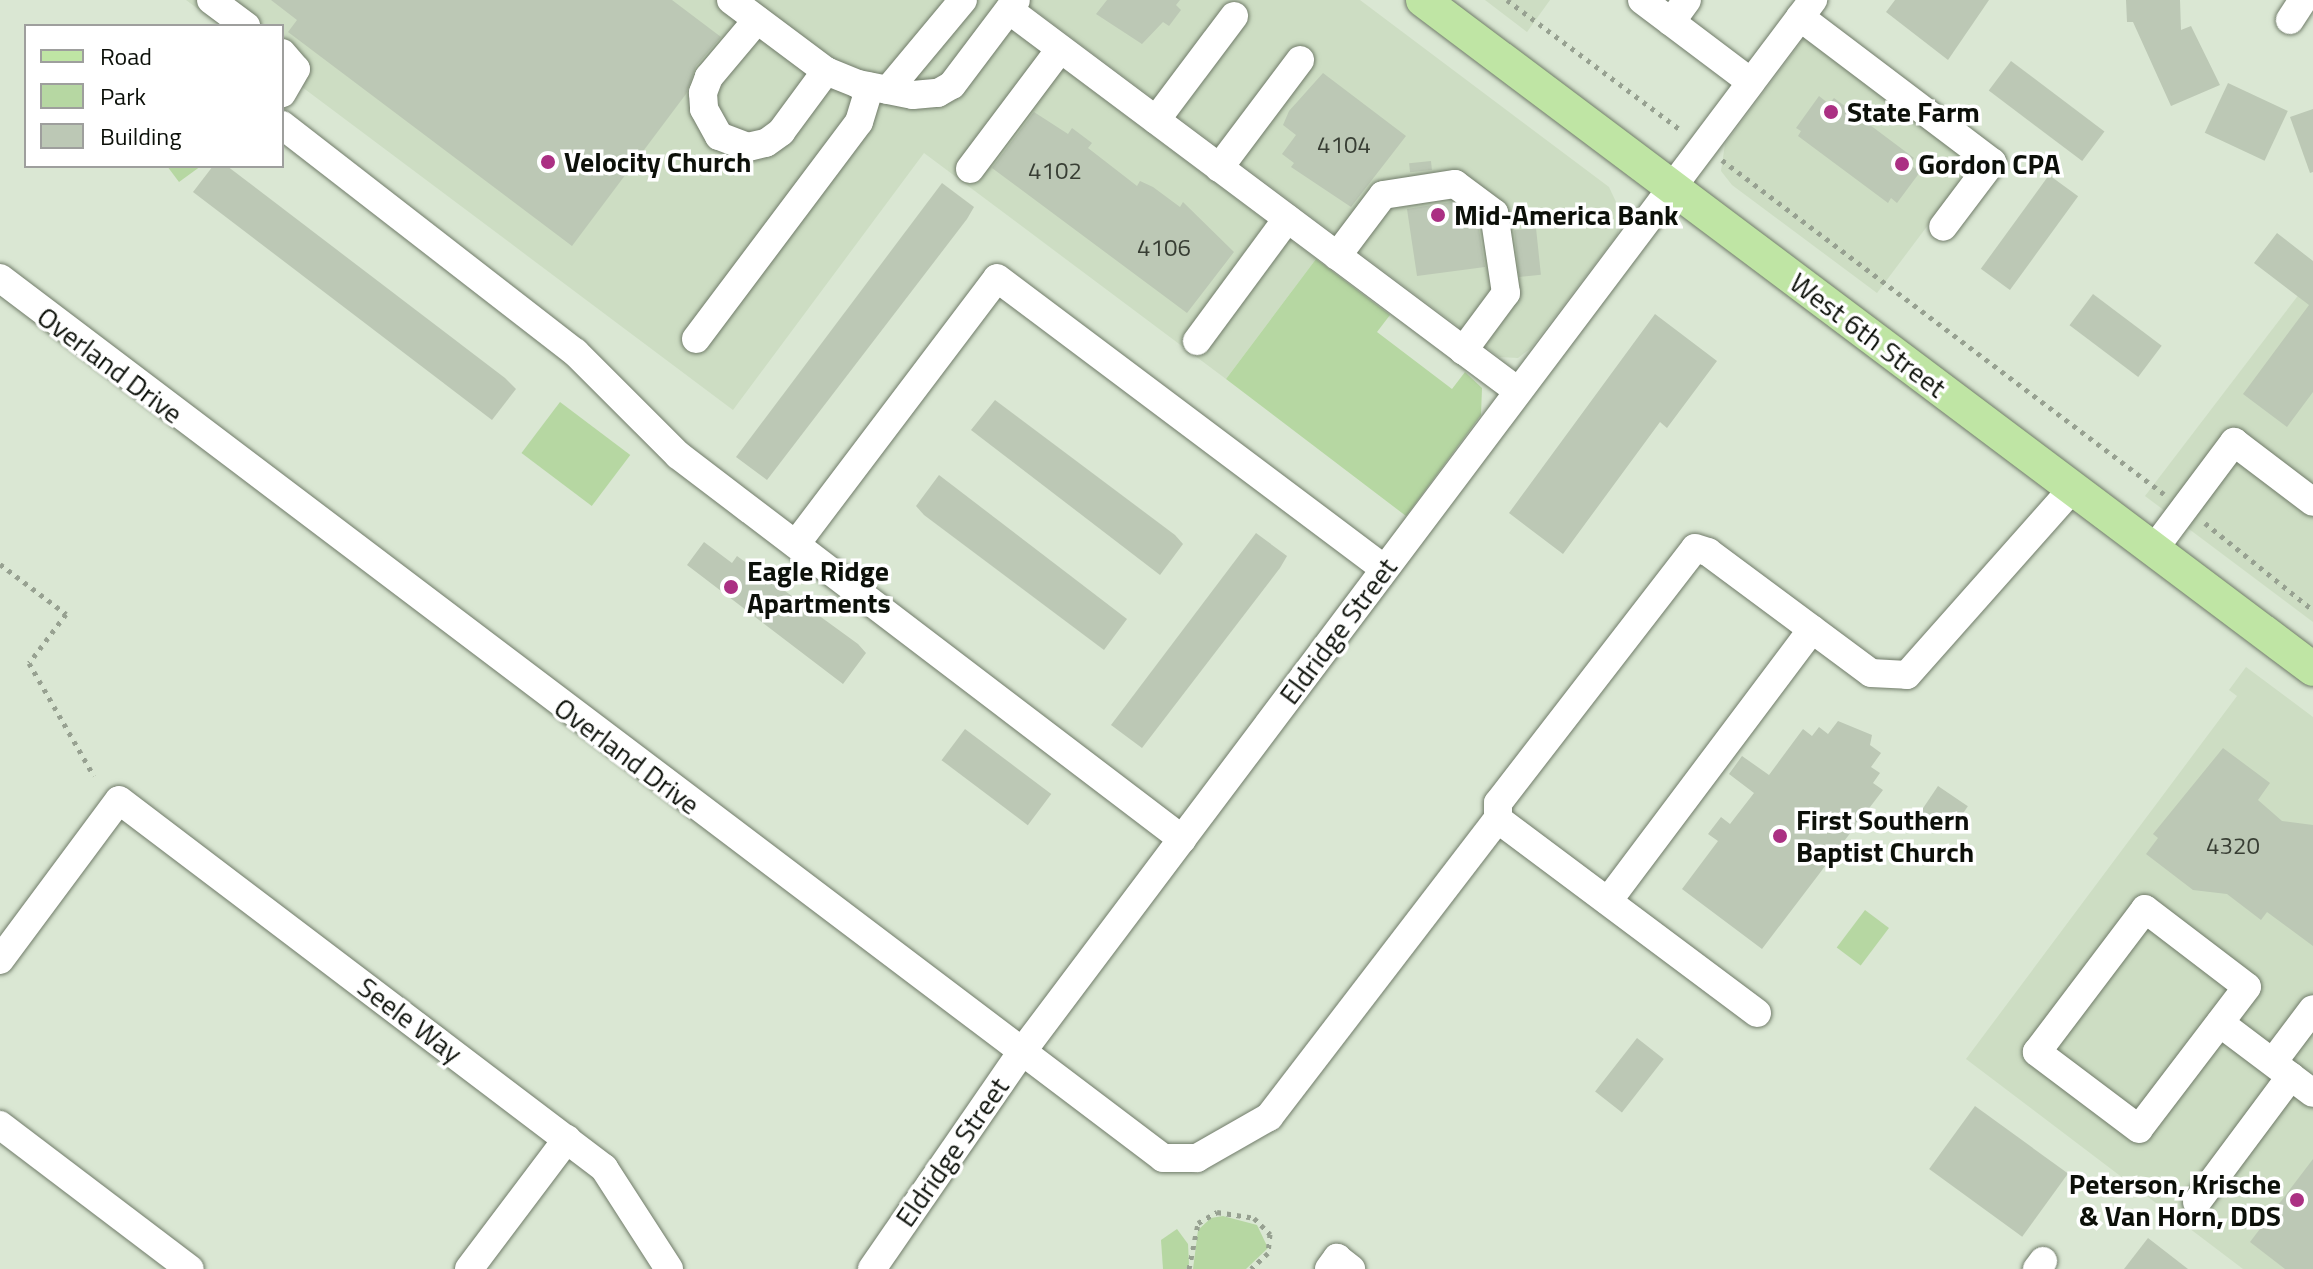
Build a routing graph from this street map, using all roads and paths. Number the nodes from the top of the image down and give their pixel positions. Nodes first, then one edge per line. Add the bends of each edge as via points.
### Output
1 (211, 0) edge
2 (731, 0) edge
3 (963, 0) edge
4 (1423, 0) edge
5 (1507, 0) edge
6 (1642, 0) edge
7 (1012, 5) edge
8 (1806, 8) edge
9 (1679, 11) edge
10 (1234, 16) dead end
11 (757, 20) junction
12 (243, 24) edge
13 (1060, 49) junction
14 (284, 55) edge
15 (1300, 60) dead end
16 (826, 71) junction
17 (1751, 82) junction
18 (879, 89) junction
19 (284, 90) edge
20 (1156, 120) junction
21 (284, 127) edge
22 (1703, 146) junction
23 (1219, 168) junction
24 (970, 169) dead end
25 (1671, 187) junction
26 (1287, 219) junction
27 (1943, 227) dead end
28 (1337, 256) junction
29 (0, 278) edge
30 (696, 339) dead end
31 (1197, 341) dead end
32 (1463, 351) junction
33 (1518, 391) junction
34 (2308, 487) edge
35 (2073, 488) junction
36 (2184, 508) junction
37 (796, 544) junction
38 (2154, 549) junction
39 (0, 564) edge
40 (1384, 569) junction
41 (2313, 610) edge
42 (1812, 629) junction
43 (2313, 669) edge
44 (94, 776) dead end
45 (1498, 819) junction
46 (1182, 839) junction
47 (1608, 901) junction
48 (0, 960) edge
49 (2313, 1009) edge
50 (1757, 1013) dead end
51 (2220, 1023) junction
52 (1021, 1053) junction
53 (2292, 1077) edge
54 (0, 1125) edge
55 (567, 1139) junction
56 (2197, 1202) dead end
57 (190, 1269) edge
58 (469, 1269) edge
59 (669, 1269) edge
60 (872, 1269) edge
61 (1189, 1269) edge
62 (1251, 1269) edge
63 (1329, 1269) edge
64 (1351, 1269) edge

1 - 12 street
2 - 11 street
3 - 18 street
4 - 25 main road, West 6th Street
5 - 22 path
6 - 9 street
7 - 13 street
7 - 18 street via 952,85 938,93
8 - 17 street, Eldridge Street
8 - 27 street via 1992,162
9 - 17 street
10 - 20 street
11 - 16 street
11 - 16 street via 709,77 703,93 704,109 719,136 748,147 766,143 781,132
13 - 20 street
13 - 24 street
14 - 19 street via 296,69
15 - 23 street
16 - 18 street
17 - 22 street, Eldridge Street
18 - 30 street
20 - 23 street
21 - 37 street via 575,352 678,455
22 - 25 street, Eldridge Street
22 - 36 path via 2080,435
23 - 26 street
25 - 33 street, Eldridge Street
25 - 35 main road, West 6th Street
26 - 28 street
26 - 31 street
28 - 32 street
28 - 32 street via 1383,195 1455,184 1494,213 1506,293
29 - 52 street, Overland Drive
32 - 33 street
33 - 40 street, Eldridge Street
34 - 36 street via 2234,442
35 - 38 main road, West 6th Street
35 - 42 street via 1907,675 1871,673
36 - 38 street
36 - 41 path
37 - 40 street via 997,278
37 - 46 street
38 - 43 main road, West 6th Street
39 - 44 path via 66,614 29,663
40 - 46 street, Eldridge Street
42 - 45 street via 1708,552 1695,548 1498,803
42 - 47 street
45 - 47 street
45 - 52 street, Overland Drive via 1269,1117 1197,1158 1163,1158
46 - 52 street, Eldridge Street
47 - 50 street
48 - 55 street, Seele Way via 119,800
49 - 53 street
51 - 51 street via 2247,987 2145,909 2037,1052 2139,1129
51 - 53 street
52 - 60 street, Eldridge Street
53 - 56 street
54 - 57 street
55 - 58 street
55 - 59 street, Seele Way via 604,1168
61 - 62 path via 1198,1223 1217,1212 1254,1218 1270,1234 1268,1253
63 - 64 street via 1337,1258

